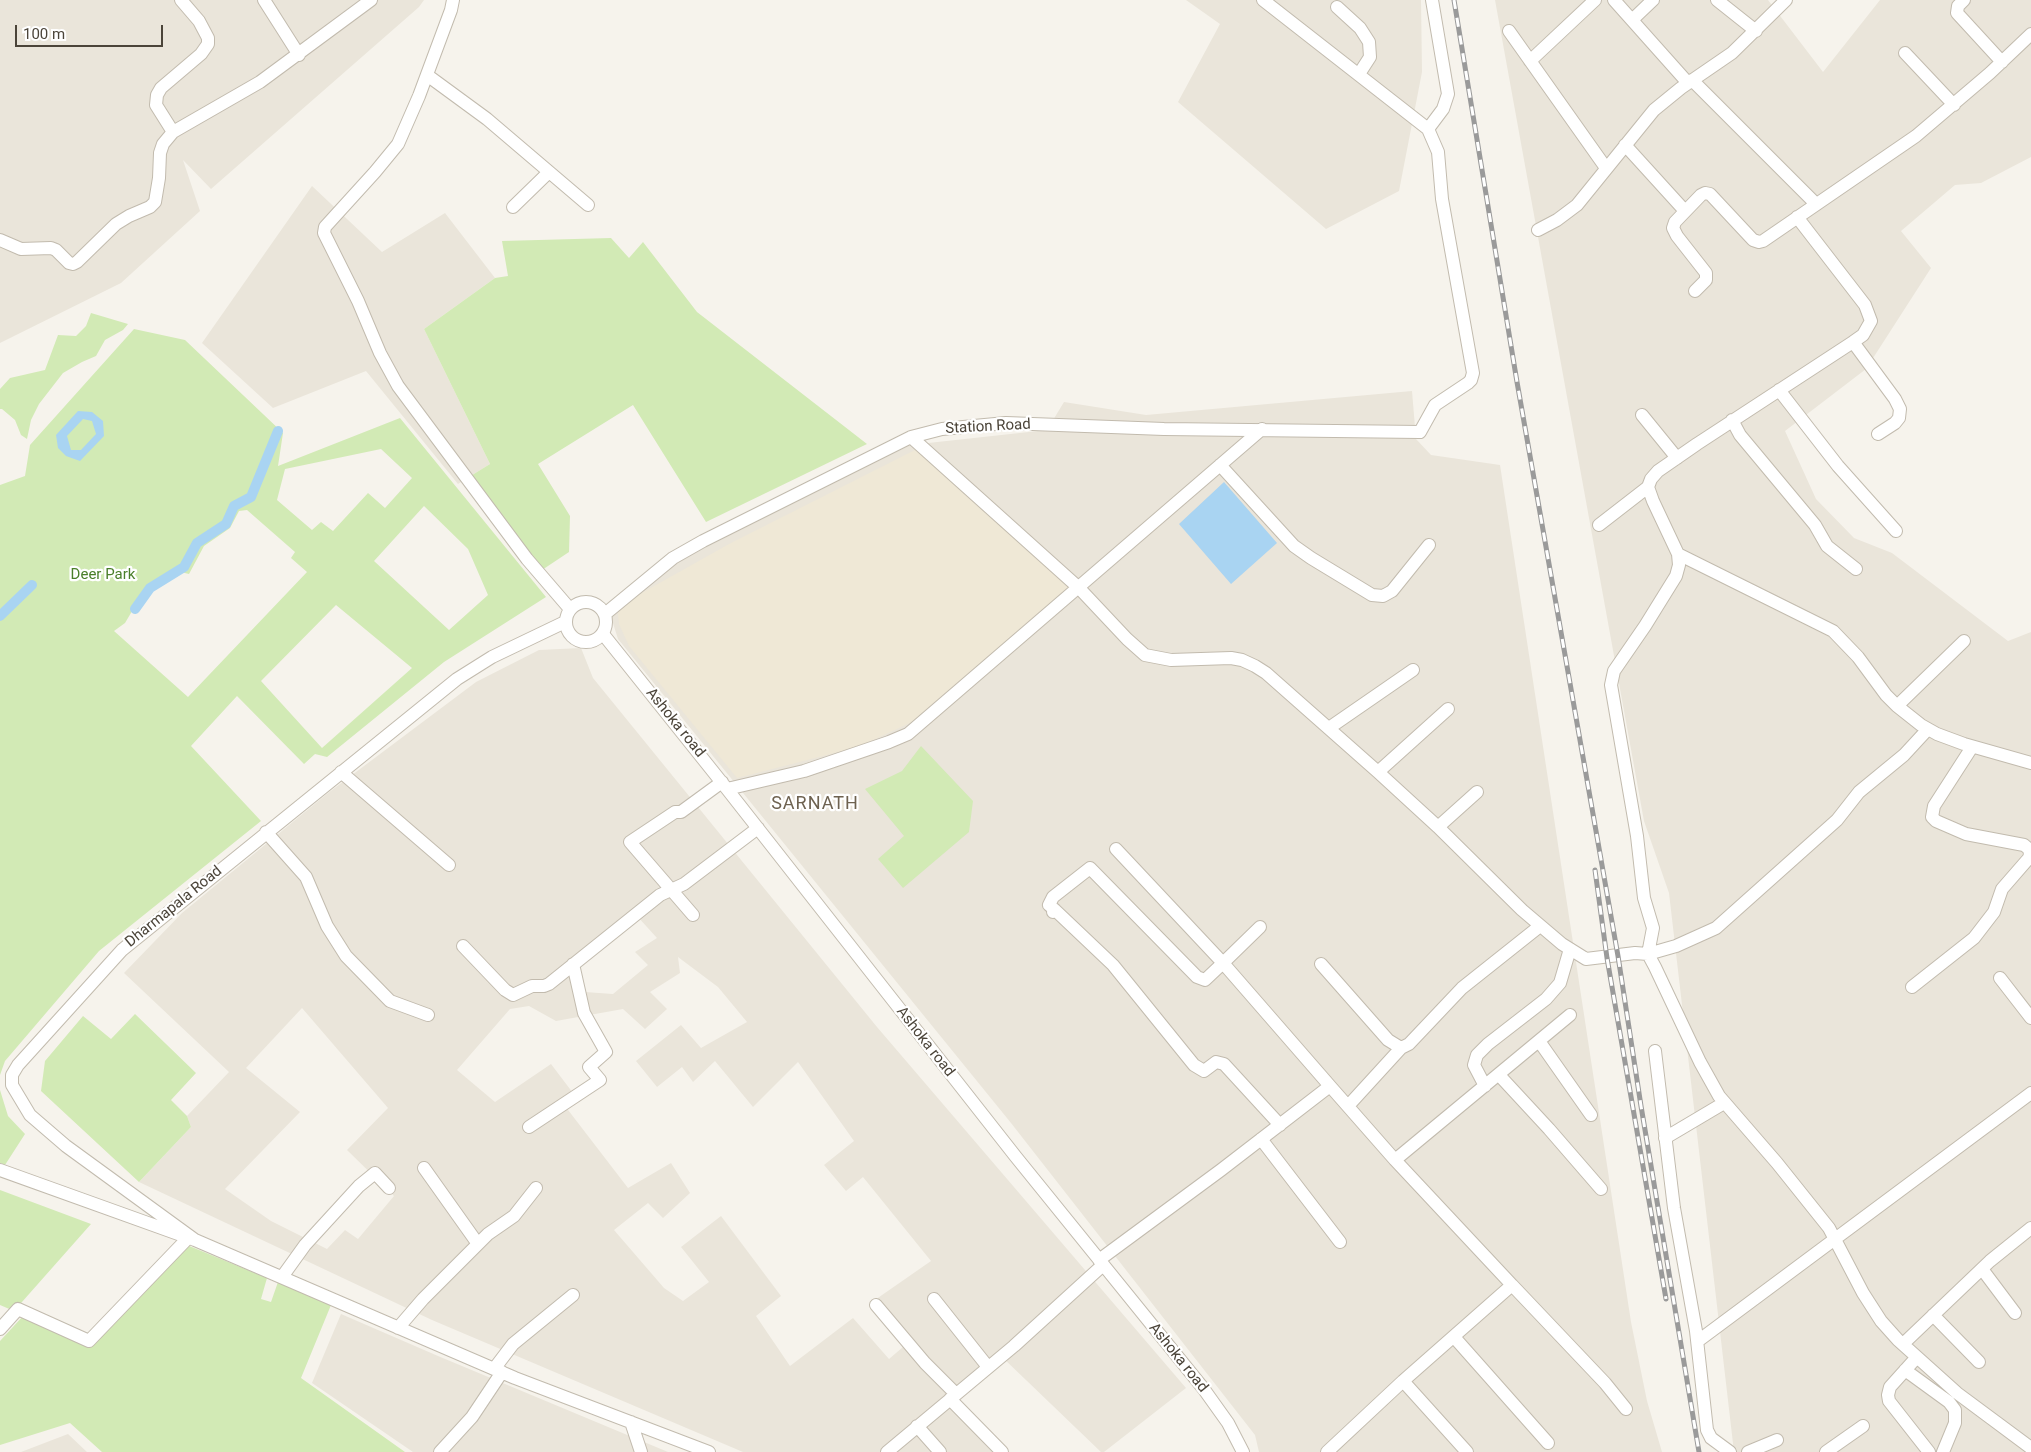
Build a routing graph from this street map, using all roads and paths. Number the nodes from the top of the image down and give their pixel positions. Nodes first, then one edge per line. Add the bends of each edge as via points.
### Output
1 (181, 0) edge
2 (264, 0) edge
3 (372, 0) edge
4 (453, 0) edge
5 (1263, 0) edge
6 (1432, 0) edge
7 (1595, 0) edge
8 (1614, 0) edge
9 (1653, 0) edge
10 (1716, 0) edge
11 (1786, 0) edge
12 (1964, 0) edge
13 (1337, 7) dead end
14 (1632, 20) junction
15 (1510, 31) dead end
16 (1756, 31) junction
17 (2031, 34) edge
18 (1904, 53) dead end
19 (299, 55) junction
20 (1530, 61) junction
21 (2002, 62) junction
22 (1358, 74) junction
23 (427, 75) junction
24 (1690, 81) junction
25 (1954, 105) junction
26 (1428, 129) junction
27 (173, 132) junction
28 (1624, 145) junction
29 (1606, 168) junction
30 (549, 172) junction
31 (1816, 204) junction
32 (588, 205) dead end
33 (513, 207) dead end
34 (1685, 211) junction
35 (1797, 217) junction
36 (1538, 230) dead end
37 (0, 240) edge
38 (1695, 290) dead end
39 (1853, 342) junction
40 (1779, 390) junction
41 (1642, 415) dead end
42 (1732, 420) junction
43 (1262, 429) junction
44 (1878, 434) dead end
45 (911, 437) junction
46 (1677, 458) junction
47 (1220, 465) junction
48 (1648, 487) junction
49 (1599, 525) dead end
50 (1896, 531) dead end
51 (1429, 545) dead end
52 (1678, 554) junction
53 (1856, 569) dead end
54 (1079, 588) junction
55 (570, 609) junction
56 (605, 614) junction
57 (565, 622) junction
58 (603, 634) junction
59 (1964, 641) dead end
60 (1413, 670) dead end
61 (1897, 706) junction
62 (1448, 709) dead end
63 (1328, 728) junction
64 (1928, 729) junction
65 (1972, 747) junction
66 (2031, 763) edge
67 (341, 772) junction
68 (1378, 772) junction
69 (725, 785) junction
70 (1477, 792) dead end
71 (758, 828) junction
72 (1438, 828) junction
73 (266, 832) junction
74 (1116, 849) dead end
75 (449, 865) dead end
76 (671, 889) junction
77 (693, 915) dead end
78 (1540, 926) junction
79 (1260, 927) dead end
80 (463, 946) dead end
81 (1570, 950) junction
82 (1648, 954) junction
83 (1223, 963) junction
84 (573, 964) junction
85 (1321, 964) dead end
86 (2000, 978) dead end
87 (1912, 987) dead end
88 (428, 1015) dead end
89 (1570, 1016) dead end
90 (2031, 1018) edge
91 (1539, 1041) junction
92 (1401, 1048) junction
93 (1655, 1051) dead end
94 (1499, 1075) junction
95 (1330, 1086) junction
96 (1485, 1086) junction
97 (2031, 1093) edge
98 (1724, 1103) junction
99 (1348, 1106) junction
100 (1591, 1115) dead end
101 (1280, 1125) junction
102 (529, 1127) dead end
103 (1665, 1138) junction
104 (1261, 1140) junction
105 (1395, 1160) junction
106 (424, 1168) dead end
107 (0, 1170) edge
108 (389, 1188) dead end
109 (536, 1188) dead end
110 (1601, 1189) dead end
111 (2031, 1228) edge
112 (192, 1239) junction
113 (1836, 1240) junction
114 (1340, 1242) dead end
115 (478, 1244) junction
116 (1101, 1263) junction
117 (1982, 1269) junction
118 (282, 1278) junction
119 (1512, 1285) junction
120 (573, 1295) dead end
121 (934, 1299) dead end
122 (876, 1305) dead end
123 (2015, 1313) dead end
124 (1934, 1315) junction
125 (398, 1328) junction
126 (0, 1329) edge
127 (1454, 1337) junction
128 (1698, 1341) junction
129 (1903, 1344) junction
130 (1916, 1357) junction
131 (1979, 1362) dead end
132 (988, 1367) junction
133 (498, 1370) junction
134 (1905, 1370) junction
135 (1403, 1382) junction
136 (953, 1396) junction
137 (1626, 1409) dead end
138 (631, 1422) junction
139 (917, 1426) junction
140 (1864, 1426) dead end
141 (1777, 1440) dead end
142 (1548, 1443) dead end
143 (2031, 1448) edge
144 (440, 1452) edge
145 (641, 1452) edge
146 (709, 1452) edge
147 (887, 1452) edge
148 (940, 1452) edge
149 (1002, 1452) edge
150 (1243, 1452) edge
151 (1328, 1452) edge
152 (1467, 1452) edge
153 (1730, 1452) edge
154 (1748, 1452) edge
155 (1826, 1452) edge
156 (1930, 1452) edge
157 (1943, 1452) edge

1 - 27 street via 200,21 208,38 206,48 157,95 156,105
2 - 19 street
3 - 19 street
4 - 23 street
5 - 22 street
6 - 26 street via 1448,94 1443,108
7 - 20 street
8 - 14 street
9 - 14 street
10 - 16 street
11 - 16 street
12 - 21 street via 1957,13
13 - 22 street via 1360,28 1369,42 1370,56
14 - 24 street
15 - 20 street
16 - 24 street via 1722,61
17 - 21 street
18 - 25 street
19 - 27 street via 260,82
20 - 29 street
21 - 25 street
22 - 26 street
23 - 30 street
23 - 55 street via 398,144 325,227 324,234 398,386 527,559
24 - 28 street via 1654,110
24 - 31 street
25 - 31 street via 1916,136
26 - 43 street, Station Road via 1438,152 1442,199 1472,380 1435,405 1420,432
27 - 37 street via 160,153 155,202 116,224 77,262 69,263 51,248 21,249
28 - 29 street
28 - 34 street
29 - 36 street via 1577,205
30 - 32 street
30 - 33 street
31 - 35 street
34 - 35 street via 1701,195 1708,193 1751,238 1759,242
34 - 38 street via 1674,222 1673,228 1706,273 1706,280
35 - 39 street via 1870,313 1869,328
39 - 40 street
39 - 44 street via 1900,409 1895,423
40 - 42 street
40 - 50 street via 1838,466
41 - 46 street
42 - 46 street
42 - 53 street via 1815,525 1827,546
43 - 45 street, Station Road via 1006,423 942,428
43 - 47 street
45 - 54 street
45 - 56 street, Station Road via 673,558
46 - 48 street via 1658,471
47 - 51 street via 1294,546 1372,594 1384,596 1392,591
47 - 54 street
48 - 49 street
48 - 52 street
52 - 61 street via 1833,630
52 - 82 street via 1676,576 1612,677 1644,898 1653,928
54 - 63 street via 1145,655 1171,660 1242,660 1266,673
54 - 69 street via 908,734 804,770
55 - 56 street via 589,602
55 - 57 street
56 - 58 street
57 - 58 street via 569,634 580,642 593,642
57 - 67 street, Dharmapala Road via 472,669
58 - 69 street, Ashoka road
59 - 61 street
60 - 63 street
61 - 64 street
62 - 68 street
63 - 68 street
64 - 65 street
64 - 82 street via 1904,755 1859,792 1837,820 1716,928 1676,946
65 - 66 street
65 - 87 street via 1934,806 1932,817 1966,834 2024,846 2029,849 2029,858 2002,889 1994,912 1974,938
67 - 73 street, Dharmapala Road
67 - 75 street
68 - 72 street
69 - 71 street, Ashoka road
69 - 76 street via 681,812 675,812 630,842
70 - 72 street
71 - 76 street via 684,884
71 - 116 street, Ashoka road
72 - 78 street
73 - 88 street via 306,878 327,926 346,956 390,1001
73 - 112 street, Dharmapala Road via 122,950 12,1075 12,1085 30,1115 66,1146
74 - 83 street
76 - 77 street
76 - 84 street
78 - 81 street
78 - 92 street via 1462,988 1409,1044
79 - 83 street
80 - 84 street via 513,995 532,986 549,984
81 - 82 street via 1594,960
81 - 96 street via 1560,983 1546,999 1477,1055 1474,1065
82 - 98 street via 1709,1081
83 - 95 street
83 - 101 street via 1204,980 1197,977 1090,868 1053,898 1049,905 1113,965 1194,1065 1204,1071 1216,1062 1224,1064
84 - 102 street via 584,1013 606,1052 589,1067 600,1080
85 - 92 street via 1388,1040
86 - 90 street
89 - 91 street
91 - 94 street
91 - 100 street
92 - 99 street
93 - 103 street
94 - 96 street
94 - 110 street
95 - 99 street
95 - 101 street
96 - 105 street
97 - 113 street
98 - 103 street
98 - 113 street via 1806,1197
99 - 105 street
101 - 104 street
103 - 128 street
104 - 114 street
104 - 116 street
105 - 119 street
106 - 115 street
107 - 112 street
108 - 118 street via 375,1173 358,1186 305,1245
109 - 115 street via 514,1216
111 - 117 street
112 - 118 street
112 - 126 street via 90,1341 18,1309
113 - 128 street
113 - 129 street via 1872,1307
115 - 125 street
116 - 132 street
116 - 150 street, Ashoka road via 1217,1407
117 - 123 street
117 - 124 street
118 - 125 street
119 - 127 street
119 - 137 street via 1606,1383
120 - 133 street via 517,1341
121 - 132 street
122 - 136 street
124 - 129 street
124 - 131 street
125 - 133 street
127 - 135 street
127 - 142 street
128 - 153 street via 1707,1430 1711,1438
129 - 130 street
130 - 134 street
130 - 143 street via 1957,1393
132 - 136 street
133 - 138 street
133 - 144 street via 476,1413
134 - 156 street via 1890,1387 1889,1400
134 - 157 street via 1949,1402 1954,1410 1955,1423
135 - 151 street
135 - 152 street
136 - 139 street
136 - 149 street
138 - 145 street
138 - 146 street
139 - 147 street
139 - 148 street
140 - 155 street
141 - 154 street

